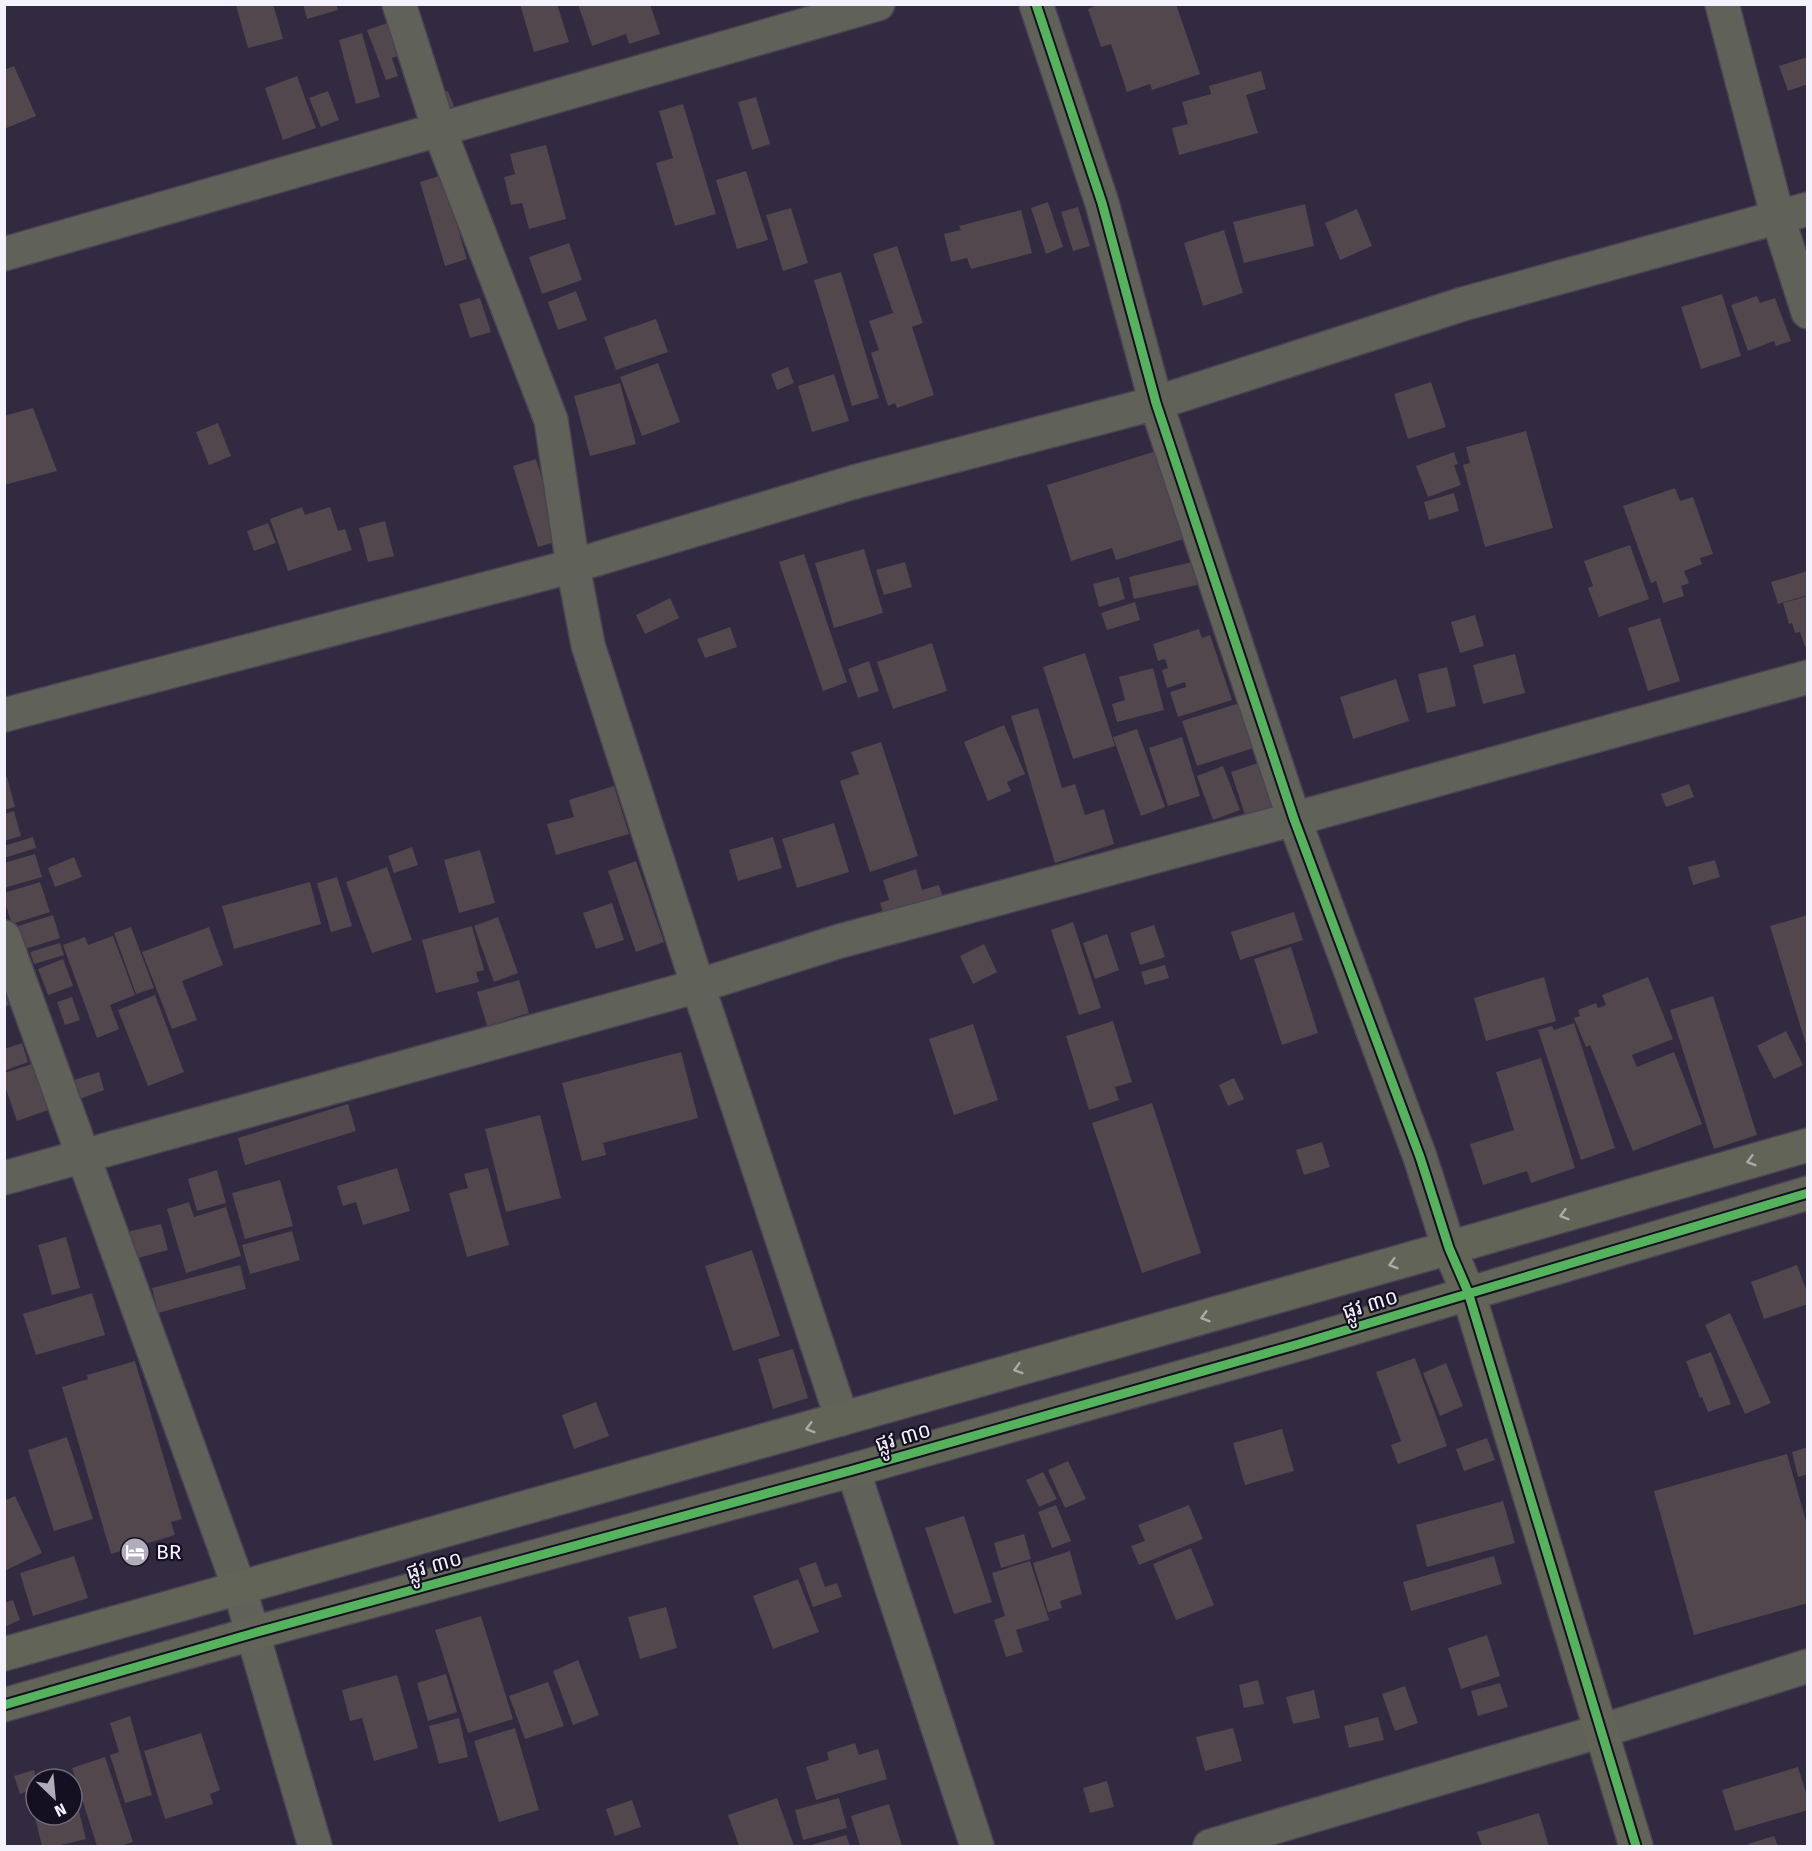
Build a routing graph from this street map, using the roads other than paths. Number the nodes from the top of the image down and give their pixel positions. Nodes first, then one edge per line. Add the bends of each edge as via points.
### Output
1 (399, 4) edge
2 (878, 4) edge
3 (1036, 4) edge
4 (1722, 4) edge
5 (439, 129) junction
6 (1793, 213) edge
7 (4, 254) edge
8 (1808, 312) edge
9 (1156, 403) junction
10 (573, 566) junction
11 (1808, 677) edge
12 (4, 715) edge
13 (1294, 819) junction
14 (4, 937) edge
15 (698, 986) junction
16 (1808, 1145) edge
17 (82, 1156) junction
18 (4, 1178) edge
19 (1808, 1193) edge
20 (1449, 1248) junction
21 (1468, 1292) junction
22 (842, 1419) junction
23 (853, 1470) junction
24 (239, 1587) junction
25 (254, 1633) junction
26 (4, 1654) edge
27 (1808, 1666) edge
28 (4, 1705) edge
29 (1601, 1731) junction
30 (315, 1846) edge
31 (977, 1846) edge
32 (1210, 1846) edge
33 (1636, 1846) edge

1 - 5 street
2 - 5 street
3 - 9 street via 1102,203
4 - 6 street
5 - 7 street
5 - 10 street via 551,420
6 - 8 street
6 - 9 street via 1463,304
9 - 10 street via 854,482
9 - 13 street
10 - 12 street
10 - 15 street via 588,645
11 - 13 street
13 - 15 street via 840,941
13 - 20 street via 1420,1157
14 - 17 street
15 - 17 street
15 - 22 street
16 -> 20 street, ផ្លូវ ៣០
17 - 18 street
17 - 24 street
19 - 21 street, ផ្លូវ ៣០
20 - 21 street
20 -> 22 street, ផ្លូវ ៣០
21 - 23 street, ផ្លូវ ៣០
21 - 29 street
22 -> 24 street, ផ្លូវ ៣០
23 - 25 street, ផ្លូវ ៣០
23 - 31 street
24 - 25 street
24 - 26 street, ផ្លូវ ៣០
25 - 28 street, ផ្លូវ ៣០
25 - 30 street
27 - 29 street
29 - 32 street
29 - 33 street

